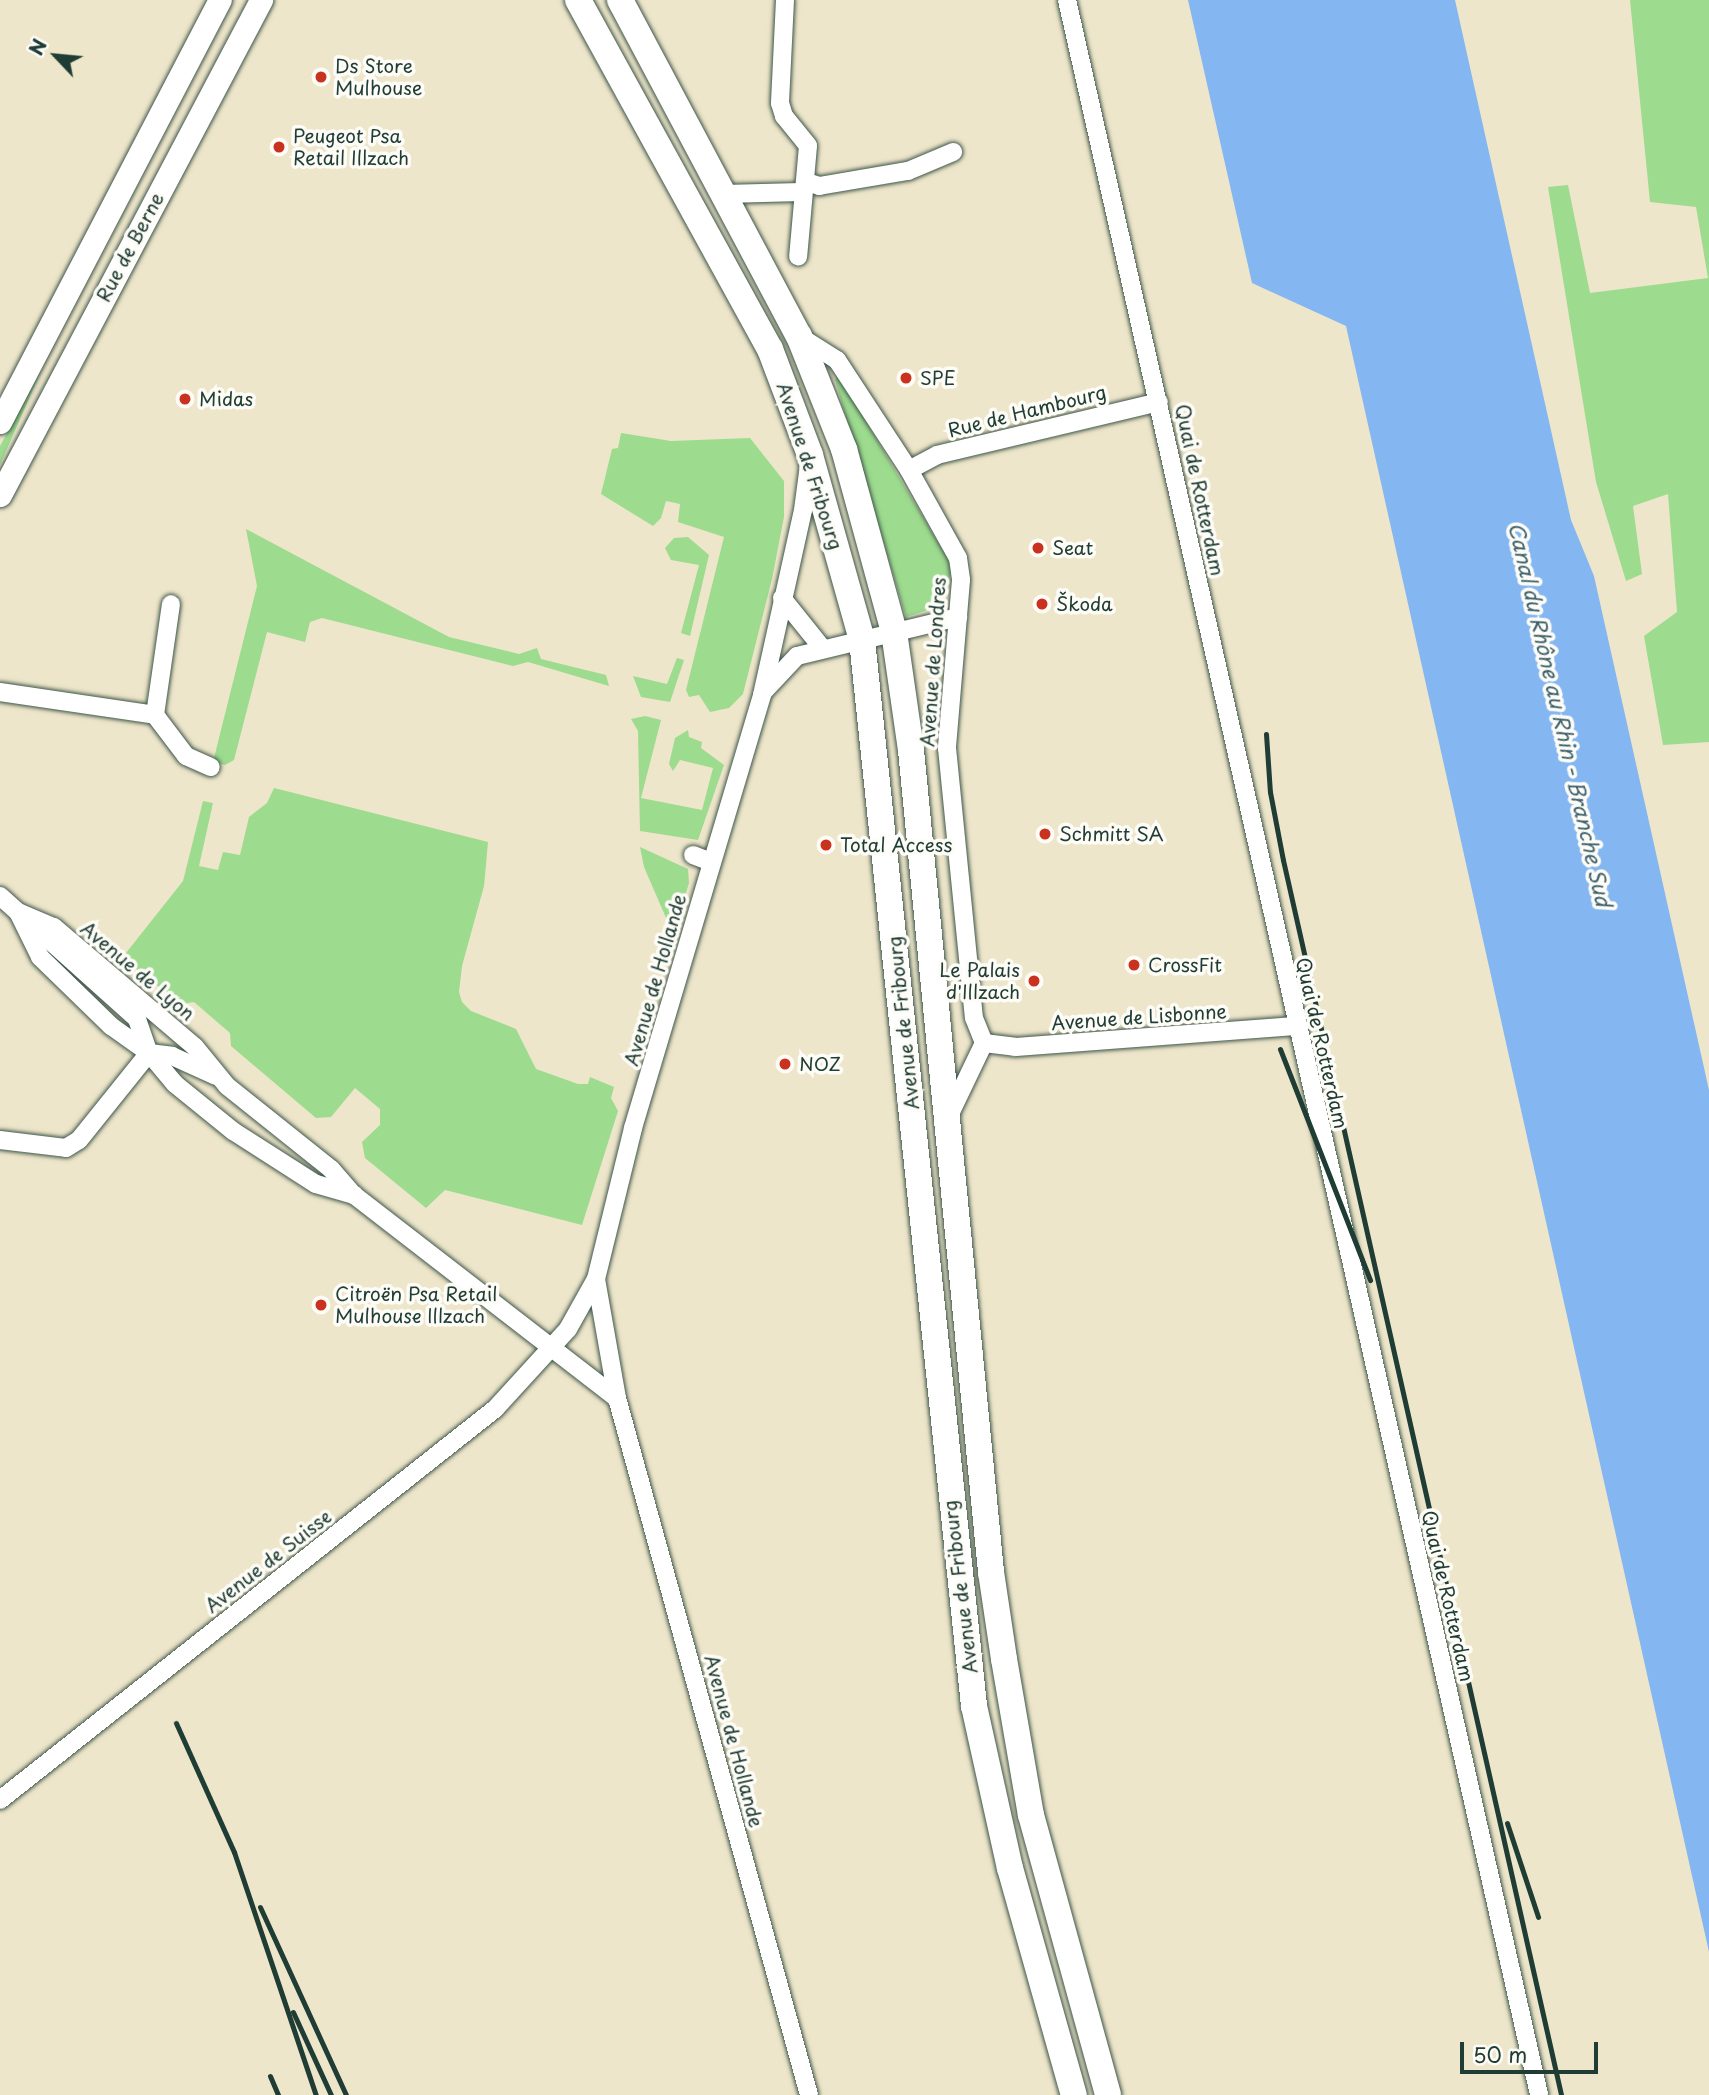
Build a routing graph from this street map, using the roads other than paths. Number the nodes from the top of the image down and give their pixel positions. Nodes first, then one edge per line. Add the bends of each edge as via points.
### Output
1 (220, 0) edge
2 (261, 0) edge
3 (578, 0) edge
4 (620, 0) edge
5 (785, 0) edge
6 (1067, 0) edge
7 (953, 152) dead end
8 (804, 187) junction
9 (724, 194) junction
10 (798, 257) dead end
11 (799, 336) junction
12 (1159, 402) junction
13 (0, 422) edge
14 (810, 455) junction
15 (909, 470) junction
16 (0, 495) edge
17 (782, 598) junction
18 (171, 604) dead end
19 (958, 617) junction
20 (894, 632) junction
21 (862, 640) junction
22 (823, 649) junction
23 (0, 692) edge
24 (762, 695) junction
25 (155, 715) junction
26 (211, 767) dead end
27 (693, 855) dead end
28 (711, 862) junction
29 (0, 896) edge
30 (18, 912) junction
31 (1296, 1026) junction
32 (985, 1043) junction
33 (149, 1053) junction
34 (219, 1077) junction
35 (947, 1120) junction
36 (0, 1140) edge
37 (354, 1195) junction
38 (596, 1279) junction
39 (555, 1349) junction
40 (617, 1398) junction
41 (0, 1800) edge
42 (809, 2095) edge
43 (1074, 2095) edge
44 (1108, 2095) edge
45 (1539, 2095) edge

1 - 13 main road, Rue de Berne
2 - 16 main road, Rue de Berne
3 - 14 main road, Avenue de Fribourg via 764,337
4 - 9 main road, Avenue de Fribourg
5 - 8 street via 780,103 784,116 808,146
6 - 12 street, Quai de Rotterdam
7 - 8 street via 908,171
8 - 9 street
8 - 10 street
9 - 11 main road, Avenue de Fribourg
11 - 15 street, Avenue de Londres via 838,360
11 - 20 main road, Avenue de Fribourg via 844,449
12 - 15 street, Rue de Hambourg via 936,455
12 - 31 street, Quai de Rotterdam
14 - 17 street, Avenue de Hollande via 803,510
14 - 21 main road, Avenue de Fribourg
15 - 19 street, Avenue de Londres via 958,558
17 - 22 street
17 - 24 street, Avenue de Hollande
18 - 25 street
19 - 20 street, Avenue de Hollande
19 - 32 street, Avenue de Londres via 947,748 974,1018
20 - 21 street, Avenue de Hollande
20 - 35 main road, Avenue de Fribourg via 911,750
21 - 22 street, Avenue de Hollande
21 - 43 main road, Avenue de Fribourg via 974,1706 1010,1868
22 - 24 street, Avenue de Hollande via 789,662
23 - 25 street
24 - 28 street, Avenue de Hollande
25 - 26 street via 186,756
27 - 28 street
28 - 38 street, Avenue de Hollande via 633,1128
29 - 30 street, Avenue de Lyon
30 - 33 street, Avenue de Lyon via 40,957 111,1026
30 - 34 street, Avenue de Lyon via 54,927 195,1047
31 - 32 street, Avenue de Lisbonne via 1015,1047
31 - 45 street, Quai de Rotterdam
32 - 35 street
33 - 34 street, Avenue de Lyon via 172,1056
33 - 36 street via 79,1140 66,1148
33 - 37 street, Avenue de Lyon via 175,1084 233,1131 316,1184
34 - 37 street, Avenue de Lyon via 331,1169
35 - 44 main road, Avenue de Fribourg via 1004,1659 1031,1815
37 - 39 street, Avenue de Lyon
38 - 39 street, Avenue de Hollande
38 - 40 street, Avenue de Hollande
39 - 40 street
39 - 41 street, Avenue de Suisse via 495,1409
40 - 42 street, Avenue de Hollande

